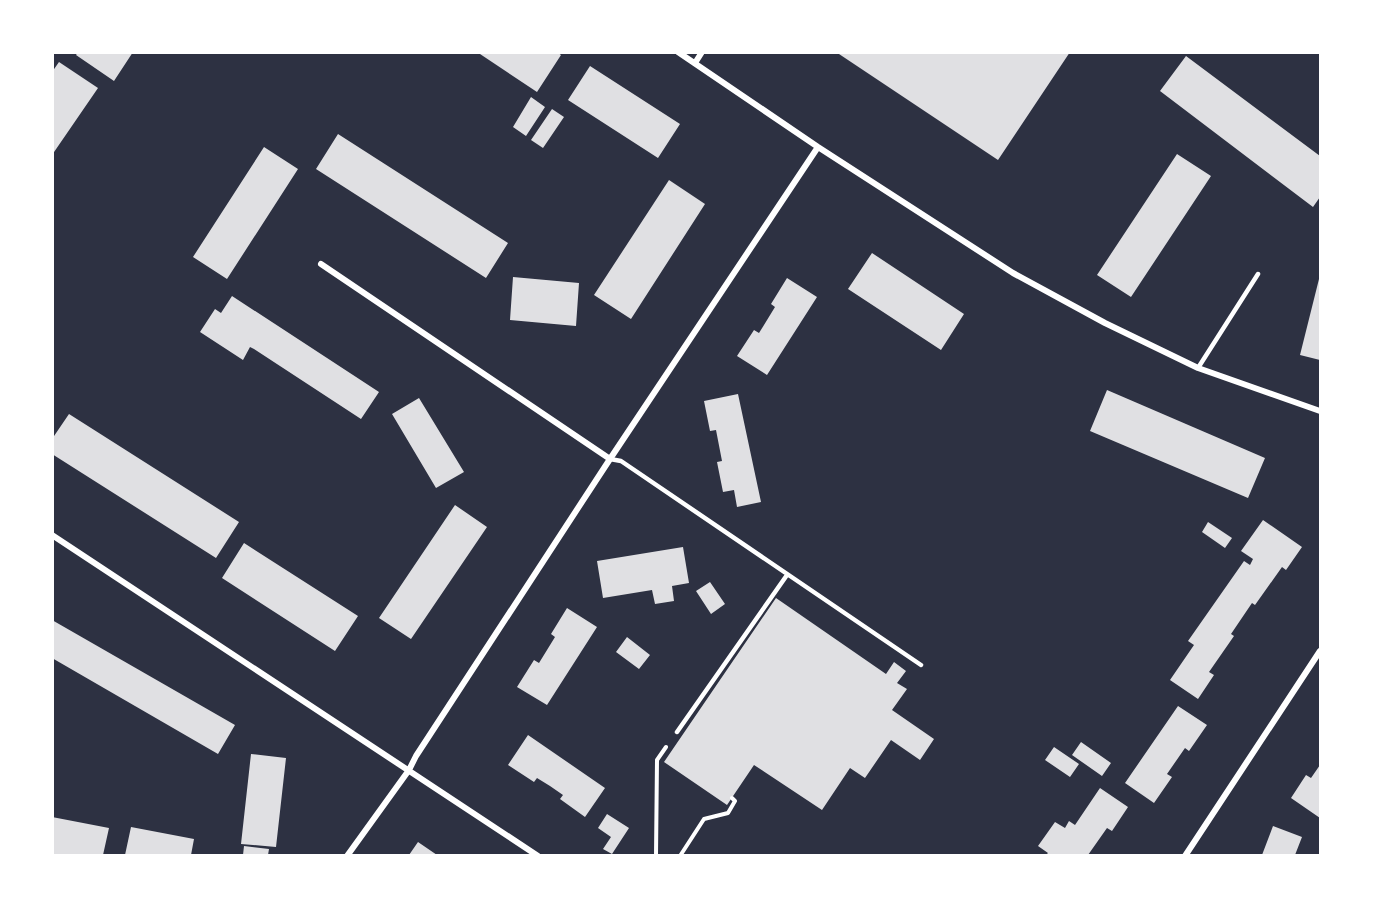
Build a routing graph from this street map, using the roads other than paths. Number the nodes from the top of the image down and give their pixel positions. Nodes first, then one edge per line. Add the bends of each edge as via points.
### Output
1 (678, 52) edge
2 (702, 52) edge
3 (695, 63) junction
4 (818, 147) junction
5 (321, 264) dead end
6 (1258, 274) dead end
7 (1198, 368) junction
8 (1320, 411) edge
9 (610, 459) junction
10 (52, 535) edge
11 (787, 575) junction
12 (1320, 651) edge
13 (921, 665) dead end
14 (677, 732) dead end
15 (409, 770) junction
16 (347, 855) edge
17 (538, 855) edge
18 (1185, 855) edge

1 - 3 street
2 - 3 street
3 - 4 street
4 - 7 street via 1013,273
4 - 9 street
5 - 9 street
6 - 7 lane
7 - 8 street
9 - 11 lane via 621,461
9 - 15 street
10 - 15 street
11 - 13 lane
11 - 14 lane
12 - 18 street
15 - 16 street
15 - 17 street

